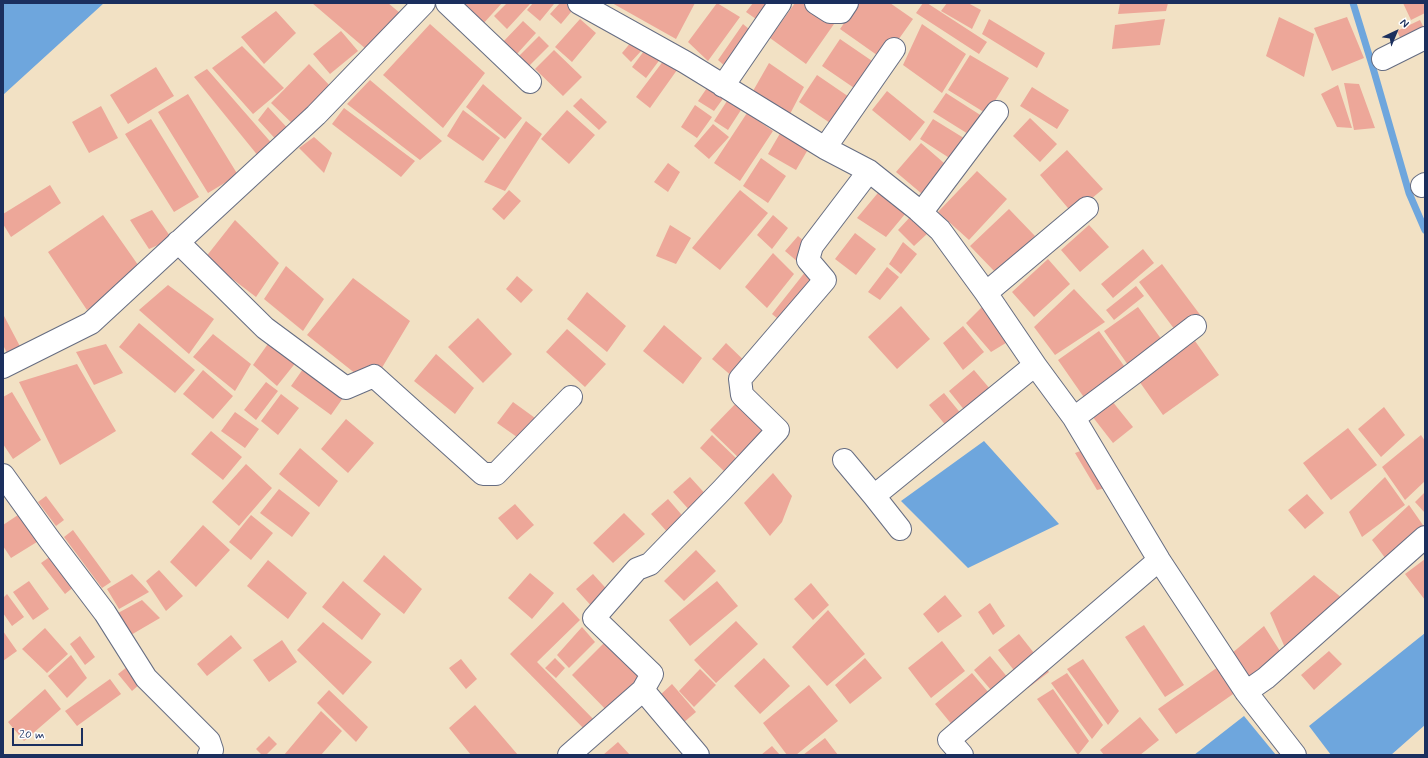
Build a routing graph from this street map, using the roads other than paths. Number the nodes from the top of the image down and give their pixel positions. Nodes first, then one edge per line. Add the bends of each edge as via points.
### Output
1 (424, 3) edge
2 (447, 3) edge
3 (579, 3) edge
4 (780, 3) edge
5 (816, 3) edge
6 (847, 3) edge
7 (1425, 38) edge
8 (894, 49) dead end
9 (1383, 59) dead end
10 (530, 82) dead end
11 (723, 86) junction
12 (998, 112) dead end
13 (825, 148) junction
14 (869, 171) junction
15 (1087, 208) dead end
16 (922, 213) junction
17 (178, 242) junction
18 (986, 292) junction
19 (1195, 326) dead end
20 (1035, 365) junction
21 (3, 367) edge
22 (571, 397) dead end
23 (1074, 418) junction
24 (844, 460) dead end
25 (3, 475) edge
26 (874, 496) junction
27 (900, 529) dead end
28 (1425, 537) edge
29 (1159, 560) junction
30 (643, 690) junction
31 (1246, 692) junction
32 (209, 755) edge
33 (569, 755) edge
34 (698, 755) edge
35 (962, 755) edge
36 (1295, 755) edge

1 - 17 street via 316,115
2 - 10 street
3 - 11 street
4 - 11 street
5 - 6 street via 830,12 841,12
7 - 9 street
8 - 13 street
11 - 13 street
12 - 16 street
13 - 14 street
14 - 16 street
14 - 30 street via 812,246 808,260 825,280 740,379 742,395 778,430 650,564 637,569 594,618 652,674
15 - 18 street
16 - 18 street via 940,230
17 - 21 street via 91,323
17 - 22 street via 266,328 346,388 374,376 483,474 496,474
18 - 20 street
19 - 23 street
20 - 23 street
20 - 26 street
23 - 29 street
24 - 26 street
25 - 32 street via 105,613 146,678 209,741 212,750
26 - 27 street
28 - 31 street via 1266,678
29 - 31 street
29 - 35 street via 949,740
30 - 33 street
30 - 34 street
31 - 36 street

